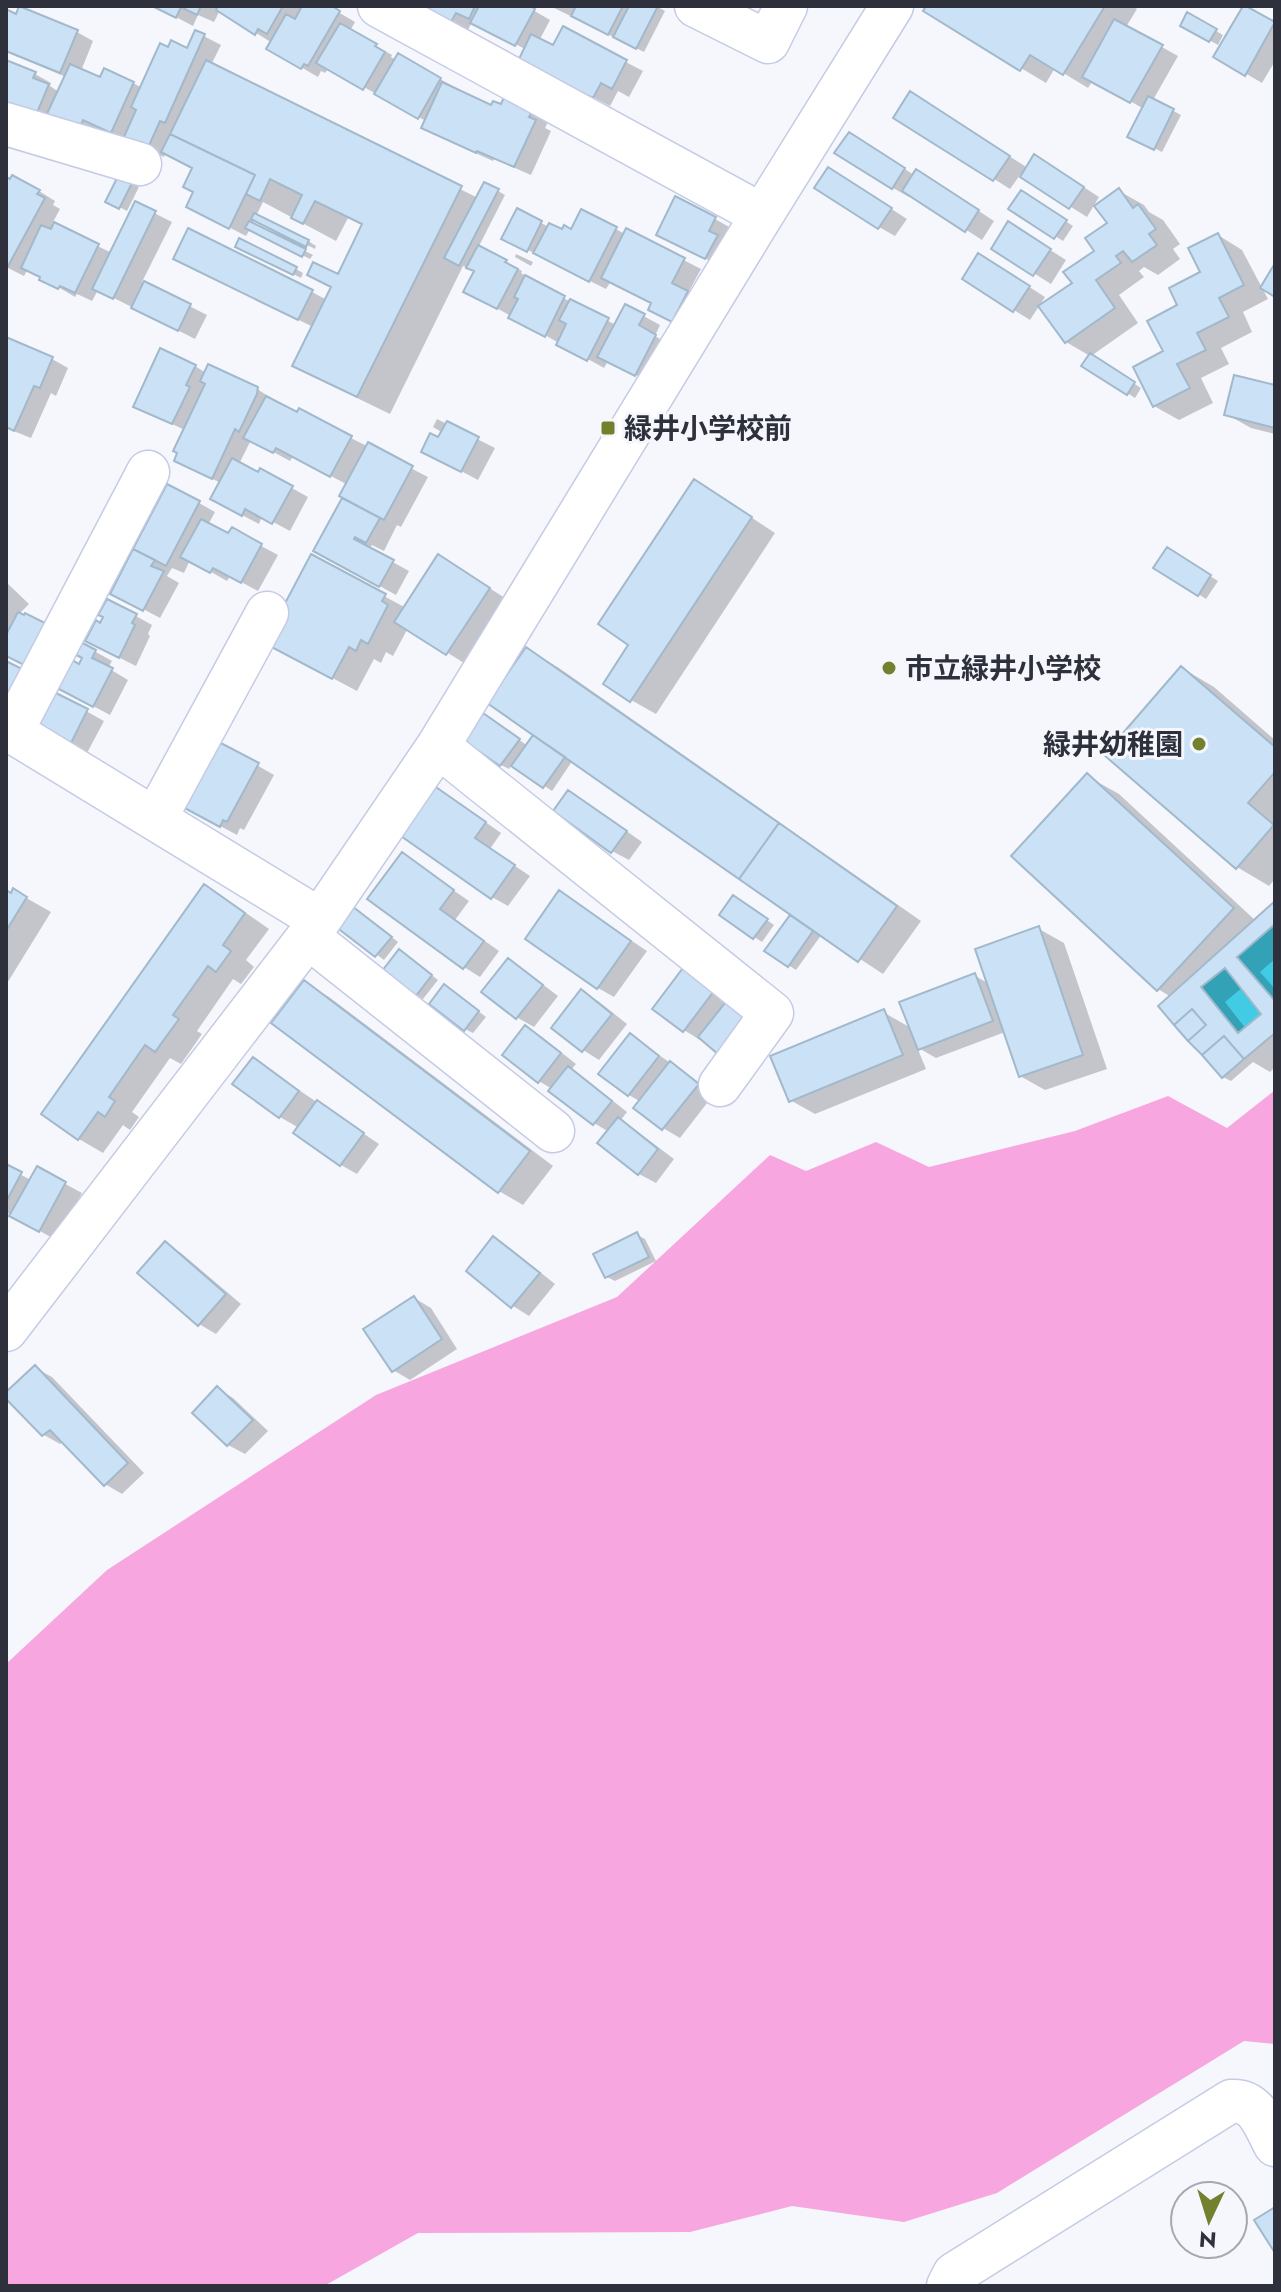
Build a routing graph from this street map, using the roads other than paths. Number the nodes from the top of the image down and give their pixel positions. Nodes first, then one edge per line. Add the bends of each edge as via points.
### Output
1 (379, 6) edge
2 (696, 6) edge
3 (786, 6) edge
4 (892, 6) edge
5 (6, 124) edge
6 (140, 164) dead end
7 (762, 215) junction
8 (148, 472) dead end
9 (267, 613) dead end
10 (9, 729) edge
11 (438, 746) junction
12 (155, 819) junction
13 (314, 928) junction
14 (720, 1085) dead end
15 (553, 1131) dead end
16 (6, 1330) edge
17 (1275, 2145) edge
18 (948, 2286) edge

1 - 7 street
2 - 3 street via 768,42
4 - 7 street
5 - 6 street
7 - 11 street
8 - 10 street
9 - 12 street
10 - 12 street
11 - 13 street
11 - 14 street via 772,1013
12 - 13 street
13 - 15 street
13 - 16 street
17 - 18 street via 1252,2106 1231,2101 954,2274

